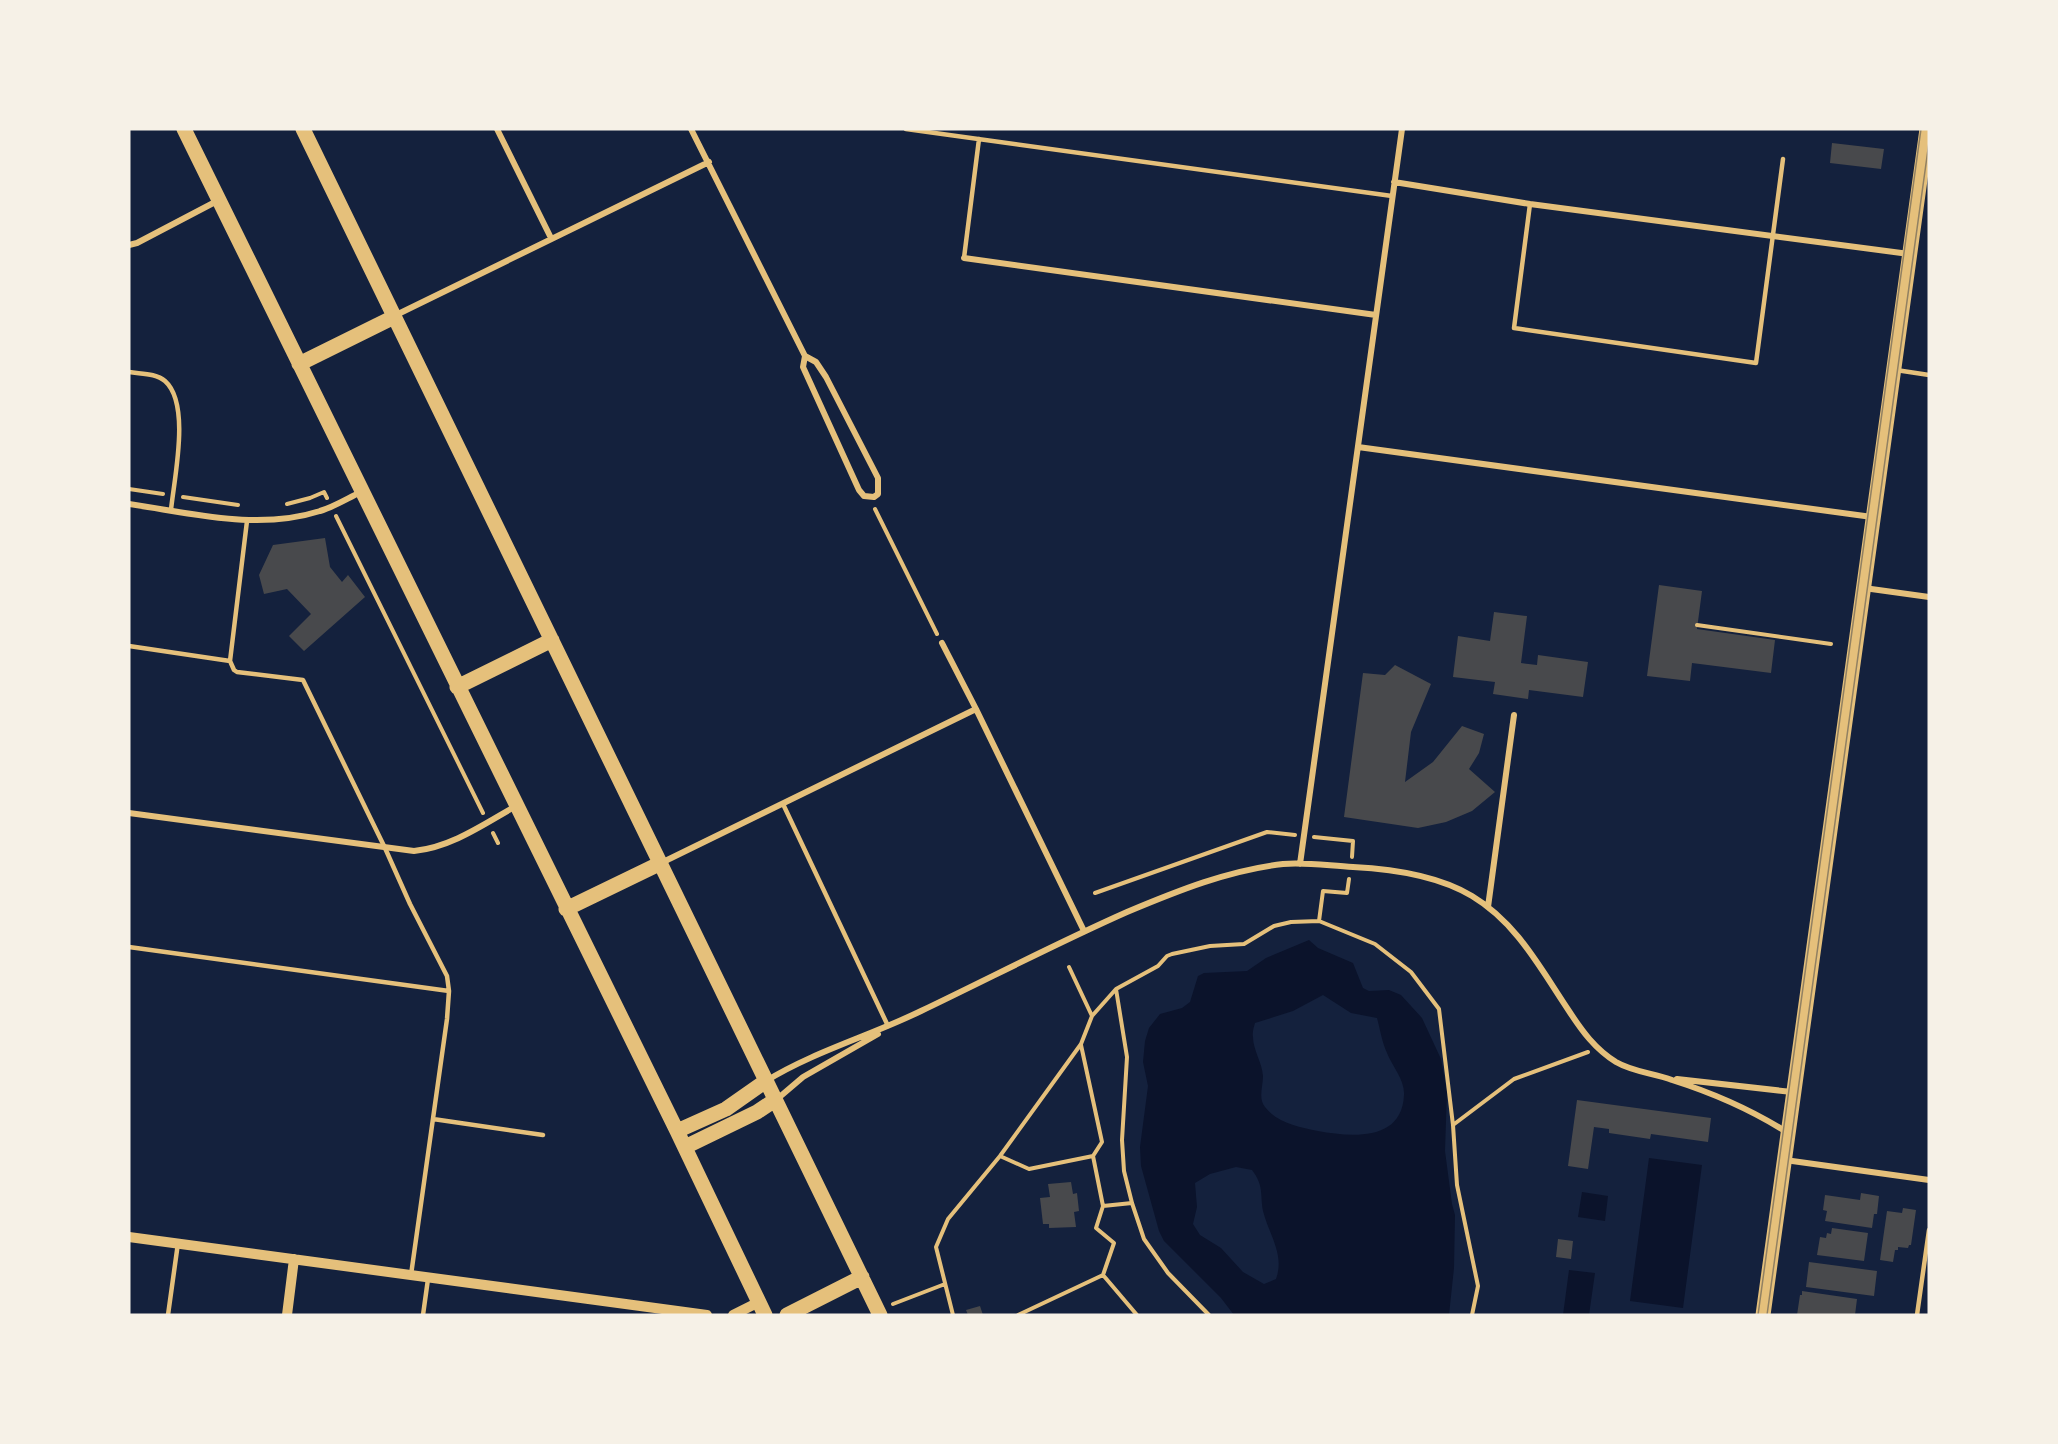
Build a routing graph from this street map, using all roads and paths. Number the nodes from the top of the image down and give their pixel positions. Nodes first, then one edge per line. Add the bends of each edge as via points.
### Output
1 (184, 129) edge
2 (303, 129) edge
3 (497, 129) edge
4 (691, 129) edge
5 (906, 129) edge
6 (1402, 129) edge
7 (1927, 129) edge
8 (920, 130) edge
9 (979, 139) junction
10 (1784, 159) dead end
11 (709, 162) junction
12 (1394, 182) junction
13 (1392, 196) junction
14 (219, 200) junction
15 (1530, 204) junction
16 (1773, 236) junction
17 (551, 238) junction
18 (129, 245) edge
19 (1909, 254) junction
20 (964, 258) joint
21 (1376, 315) junction
22 (394, 317) junction
23 (805, 356) junction
24 (299, 364) junction
25 (1893, 370) junction
26 (129, 372) edge
27 (1929, 375) edge
28 (1358, 447) junction
29 (129, 489) edge
30 (362, 492) junction
31 (172, 495) junction
32 (869, 498) junction
33 (129, 504) edge
34 (284, 504) dead end
35 (242, 506) dead end
36 (332, 506) junction
37 (171, 510) junction
38 (1873, 518) junction
39 (247, 521) junction
40 (1864, 588) junction
41 (1929, 597) edge
42 (1697, 625) dead end
43 (552, 640) junction
44 (942, 644) joint
45 (1831, 644) dead end
46 (129, 646) edge
47 (230, 661) junction
48 (457, 687) junction
49 (976, 710) junction
50 (1514, 715) dead end
51 (783, 804) junction
52 (516, 806) junction
53 (129, 813) edge
54 (488, 822) junction
55 (498, 843) dead end
56 (385, 848) junction
57 (661, 863) junction
58 (1300, 864) junction
59 (1488, 907) junction
60 (566, 909) junction
61 (1084, 931) junction
62 (129, 947) edge
63 (1069, 967) dead end
64 (1116, 989) junction
65 (448, 991) junction
66 (1092, 1016) junction
67 (888, 1027) junction
68 (1081, 1044) junction
69 (1597, 1049) junction
70 (1668, 1078) junction
71 (766, 1081) junction
72 (1794, 1093) junction
73 (776, 1100) junction
74 (433, 1119) junction
75 (1453, 1125) junction
76 (677, 1131) junction
77 (1788, 1134) junction
78 (543, 1135) dead end
79 (685, 1147) junction
80 (1000, 1156) junction
81 (1093, 1156) junction
82 (1785, 1160) junction
83 (1929, 1180) edge
84 (1132, 1203) junction
85 (1103, 1206) junction
86 (1929, 1230) edge
87 (129, 1237) edge
88 (178, 1244) junction
89 (294, 1259) junction
90 (411, 1275) junction
91 (1103, 1275) junction
92 (862, 1277) junction
93 (428, 1278) junction
94 (945, 1284) junction
95 (762, 1309) edge
96 (879, 1313) edge
97 (168, 1315) edge
98 (287, 1315) edge
99 (423, 1315) edge
100 (707, 1315) edge
101 (733, 1315) edge
102 (787, 1315) edge
103 (953, 1315) edge
104 (1018, 1315) edge
105 (1137, 1315) edge
106 (1209, 1315) edge
107 (1472, 1315) edge
108 (1763, 1315) edge
109 (1917, 1315) edge

1 - 14 main road
2 - 22 main road
3 - 17 street
4 - 11 street
5 - 8 lane
6 - 12 street
7 - 19 main road
8 - 9 lane
9 - 13 lane
9 - 20 lane
10 - 16 lane
11 - 17 street
11 - 23 street
12 - 13 street
12 - 15 street
13 - 21 street
14 - 18 street
14 - 24 main road
15 - 16 street
15 - 16 lane via 1514,328 1756,363
16 - 19 street
17 - 22 street
19 - 25 main road
20 - 21 street
21 - 28 street
22 - 24 main road
22 - 43 main road
23 - 32 street via 803,368 859,490
23 - 32 street via 816,362 826,377 878,478 878,494
24 - 30 main road
25 - 27 lane
25 - 38 main road
26 - 31 lane via 165,381 176,400 181,433
28 - 38 street
28 - 58 street
29 - 31 path
30 - 36 street
30 - 48 main road
31 - 35 path
31 - 37 lane
32 - 44 path
33 - 37 street
34 - 36 path via 324,492
36 - 39 street via 303,516
36 - 54 path
37 - 39 street
38 - 40 main road
39 - 47 lane
40 - 41 street
40 - 72 main road
42 - 45 path
43 - 48 main road
43 - 57 main road
44 - 49 street
46 - 47 lane
47 - 56 lane via 237,672 303,680
48 - 52 main road
49 - 51 street
49 - 61 street
50 - 59 street
51 - 57 street
51 - 67 lane
52 - 54 street
52 - 60 main road
53 - 56 street
54 - 55 path
54 - 56 street via 431,849
56 - 65 lane via 447,976
57 - 60 main road
57 - 71 main road
58 - 59 street via 1376,868 1433,879 1456,887
58 - 61 street via 1263,867 1213,879
59 - 69 street via 1521,939
60 - 76 main road
61 - 67 street
62 - 65 lane
63 - 66 path
64 - 66 path
64 - 75 path via 1172,954 1244,944 1274,926 1320,921 1347,931 1375,944 1411,972 1439,1009
64 - 84 path via 1127,1057 1122,1140
65 - 74 lane
66 - 68 path
67 - 71 street via 794,1065
67 - 73 street via 803,1077
68 - 80 path
68 - 81 path via 1102,1142
69 - 70 street via 1634,1070
69 - 75 path via 1514,1079
70 - 72 street
70 - 77 street via 1741,1106
71 - 73 main road
71 - 76 main road via 726,1108
72 - 77 main road
73 - 79 main road
73 - 92 main road
74 - 78 lane
74 - 90 lane
75 - 107 path via 1457,1185 1478,1286
76 - 79 main road
77 - 82 main road
79 - 95 main road
80 - 81 path via 1029,1169
80 - 94 path via 948,1219 936,1247
81 - 85 path
82 - 83 street
82 - 108 main road
84 - 85 path
84 - 106 path via 1144,1239 1168,1272
85 - 91 path via 1096,1228 1114,1242
86 - 109 lane
87 - 88 street
88 - 89 street
88 - 97 lane
89 - 90 street
89 - 98 street
90 - 93 street
91 - 104 path
91 - 105 path
92 - 96 main road
92 - 102 main road
93 - 99 lane
93 - 100 street
94 - 96 path
94 - 103 path
95 - 101 street

